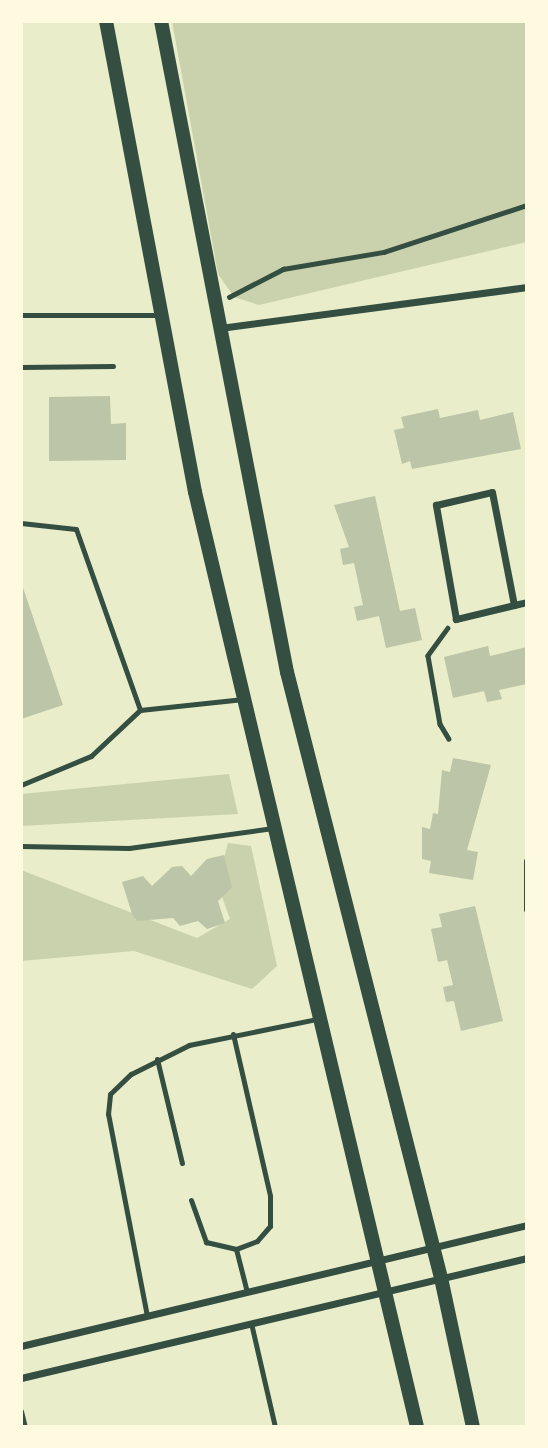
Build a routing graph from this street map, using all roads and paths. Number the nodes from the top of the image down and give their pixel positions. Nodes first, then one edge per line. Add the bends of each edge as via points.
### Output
1 (106, 21) edge
2 (161, 21) edge
3 (527, 205) edge
4 (527, 287) edge
5 (21, 315) edge
6 (160, 315) junction
7 (222, 328) junction
8 (113, 366) dead end
9 (21, 367) edge
10 (21, 523) edge
11 (527, 602) edge
12 (514, 605) junction
13 (456, 620) junction
14 (243, 699) junction
15 (140, 710) junction
16 (449, 739) dead end
17 (21, 785) edge
18 (273, 828) junction
19 (21, 846) edge
20 (527, 861) edge
21 (527, 909) edge
22 (317, 1019) junction
23 (233, 1034) junction
24 (157, 1059) junction
25 (182, 1163) dead end
26 (191, 1200) dead end
27 (527, 1225) edge
28 (433, 1247) junction
29 (236, 1249) junction
30 (527, 1258) edge
31 (374, 1261) junction
32 (441, 1278) junction
33 (247, 1292) junction
34 (383, 1292) junction
35 (147, 1316) junction
36 (251, 1323) junction
37 (21, 1346) edge
38 (21, 1378) edge
39 (21, 1411) edge
40 (25, 1427) edge
41 (275, 1427) edge
42 (417, 1427) edge
43 (473, 1427) edge

1 - 6 main road
2 - 7 main road
3 - 7 path via 384,253 283,269 226,298
4 - 7 street
5 - 6 lane
6 - 14 main road
7 - 28 main road via 287,672
8 - 9 lane
10 - 15 lane via 76,529
11 - 12 street
12 - 13 street
12 - 13 street via 492,492 436,505
13 - 16 path via 428,656 440,724
14 - 15 lane
14 - 18 main road
15 - 17 lane via 91,755
18 - 19 lane via 129,848
18 - 22 main road
20 - 21 street
22 - 23 lane
22 - 31 main road
23 - 24 lane
23 - 29 lane via 270,1206 270,1226 257,1241
24 - 25 lane
24 - 35 lane via 110,1094 108,1114
26 - 29 lane via 206,1242
27 - 28 street
28 - 31 street
28 - 32 main road
29 - 33 lane
30 - 32 street
31 - 33 street
31 - 34 main road
32 - 34 street
32 - 43 main road
33 - 35 street
34 - 36 street
34 - 42 main road
35 - 37 street
36 - 38 street
36 - 41 lane
39 - 40 lane

